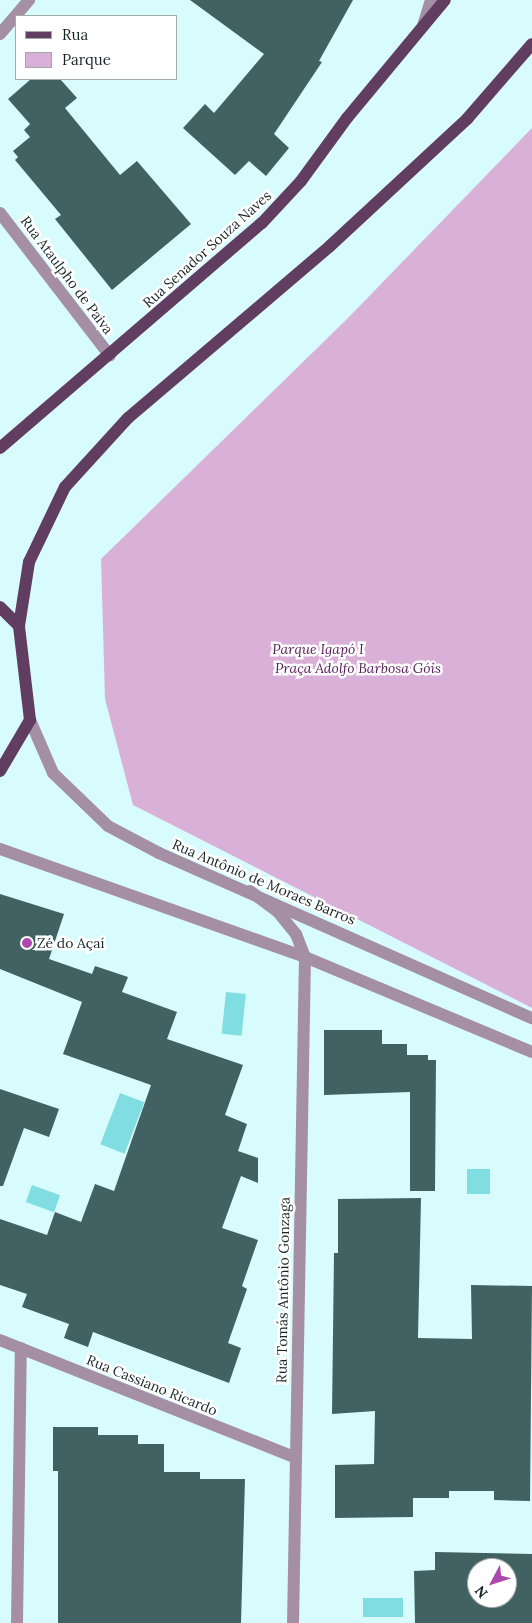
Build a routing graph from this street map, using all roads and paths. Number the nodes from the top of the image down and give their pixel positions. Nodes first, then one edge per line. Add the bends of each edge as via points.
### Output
1 (29, 0) edge
2 (431, 0) edge
3 (445, 0) edge
4 (16, 15) edge
5 (15, 16) edge
6 (423, 26) junction
7 (0, 34) edge
8 (532, 44) edge
9 (0, 213) edge
10 (110, 356) junction
11 (0, 448) edge
12 (0, 607) edge
13 (19, 626) junction
14 (30, 720) junction
15 (0, 771) edge
16 (0, 849) edge
17 (250, 891) junction
18 (305, 957) junction
19 (532, 1018) edge
20 (532, 1052) edge
21 (0, 1340) edge
22 (21, 1348) junction
23 (294, 1457) junction
24 (17, 1623) edge
25 (294, 1623) edge

1 - 4 street
2 - 6 street
3 - 6 main road, Rua Senador Souza Naves
5 - 7 street
6 - 10 main road, Rua Senador Souza Naves via 347,118 301,181 268,216
8 - 13 main road via 466,119 330,246 128,418 65,488 29,562
9 - 10 street, Rua Ataulpho de Paiva
10 - 11 main road, Rua Senador Souza Naves
12 - 13 main road
13 - 14 main road
14 - 15 main road
14 - 17 street, Rua Antônio de Moraes Barros via 53,773 108,826 158,853
16 - 18 street
17 - 18 street via 278,912 296,934
17 - 19 street, Rua Antônio de Moraes Barros
18 - 20 street
18 - 23 street, Rua Tomás Antônio Gonzaga
21 - 22 street, Rua Cassiano Ricardo
22 - 23 street, Rua Cassiano Ricardo
22 - 24 street
23 - 25 street, Rua Tomás Antônio Gonzaga

